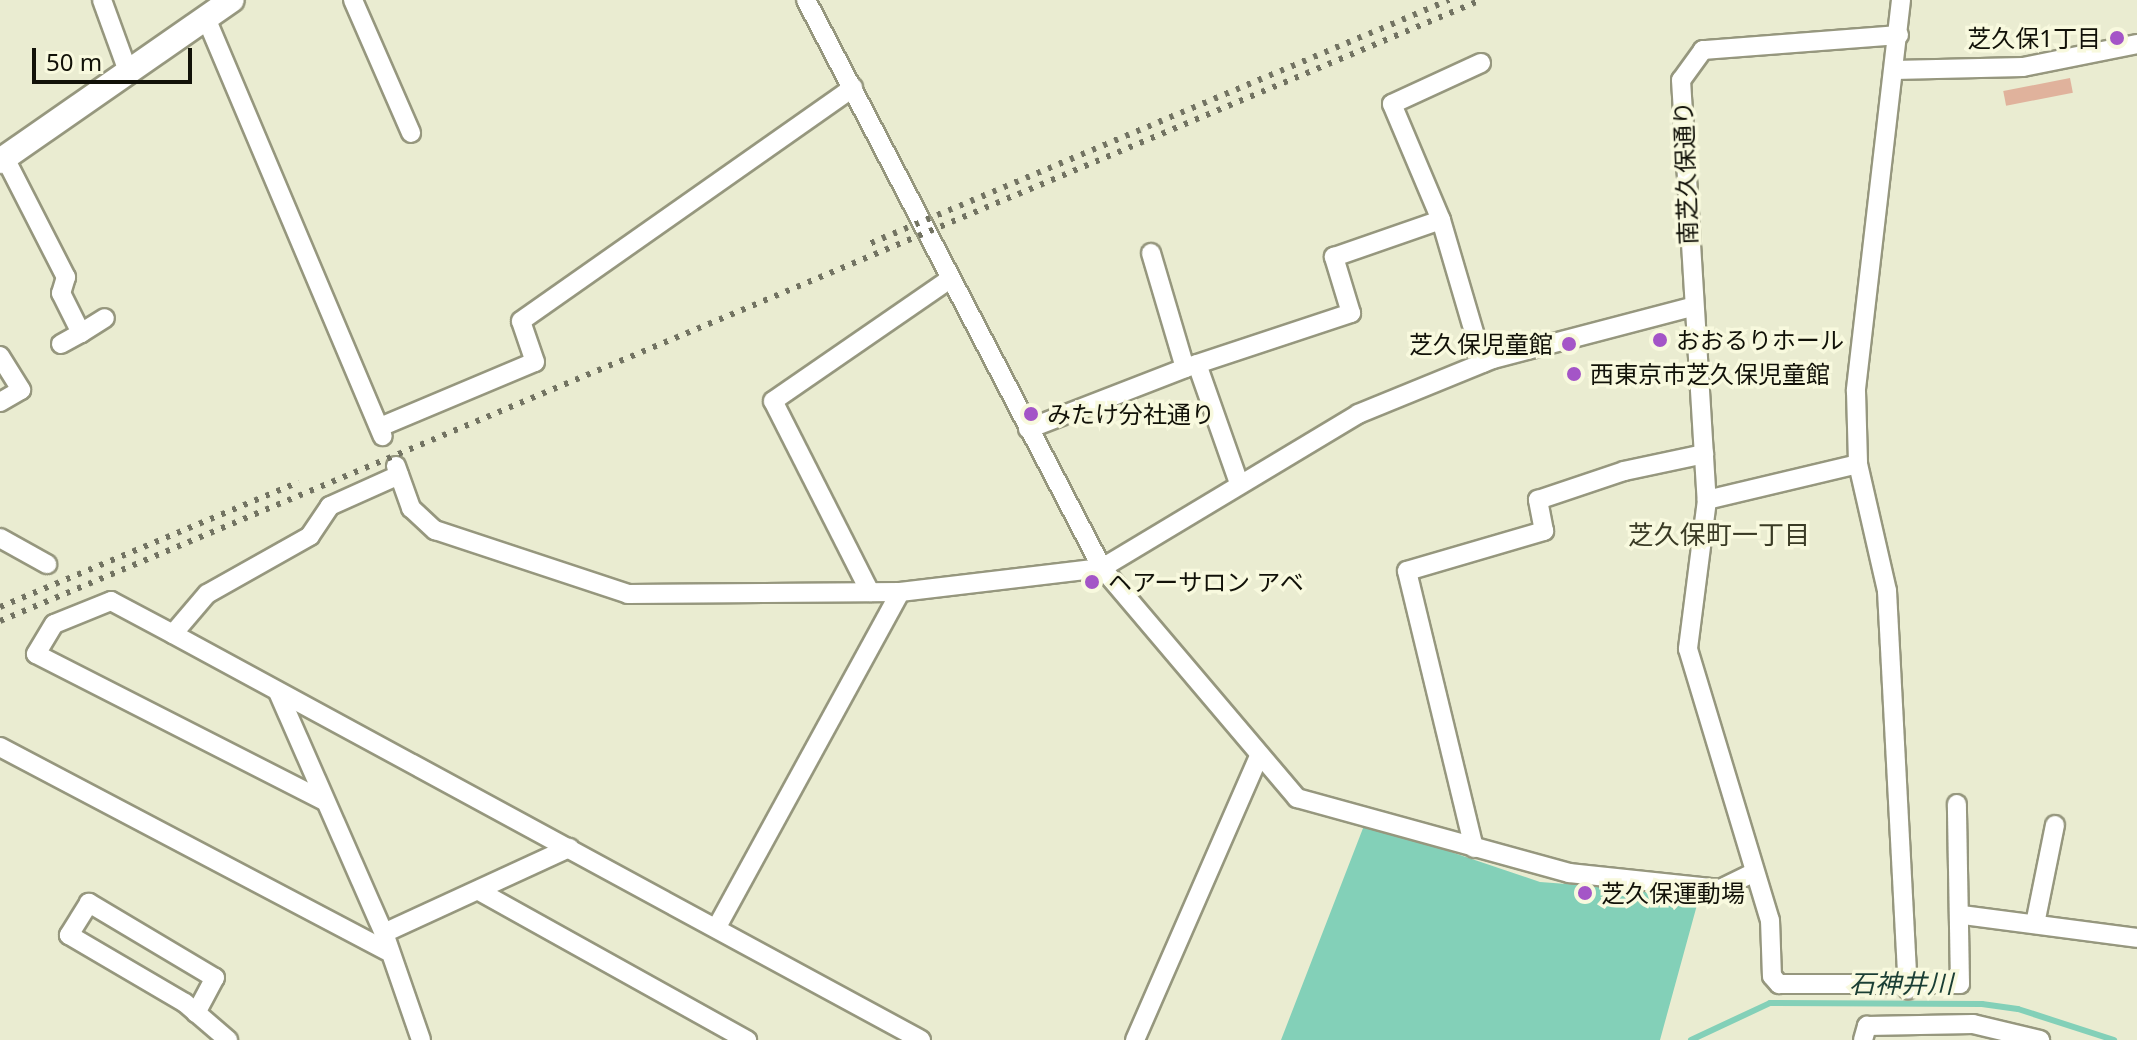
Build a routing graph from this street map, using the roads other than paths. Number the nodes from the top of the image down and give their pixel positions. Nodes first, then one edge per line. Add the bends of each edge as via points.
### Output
1 (102, 0) edge
2 (232, 0) edge
3 (353, 0) edge
4 (806, 0) edge
5 (1901, 0) edge
6 (206, 18) junction
7 (1899, 35) junction
8 (2137, 44) edge
9 (1481, 63) dead end
10 (1894, 70) junction
11 (129, 74) junction
12 (853, 88) junction
13 (411, 133) dead end
14 (2, 160) edge
15 (1441, 220) junction
16 (1151, 253) dead end
17 (950, 279) junction
18 (1691, 307) junction
19 (105, 318) dead end
20 (81, 333) junction
21 (61, 344) dead end
22 (0, 356) edge
23 (1483, 363) junction
24 (1191, 366) junction
25 (0, 402) edge
26 (1028, 429) junction
27 (1704, 454) junction
28 (1858, 464) junction
29 (1239, 483) junction
30 (1707, 500) junction
31 (0, 538) edge
32 (47, 564) dead end
33 (1102, 568) junction
34 (870, 592) junction
35 (900, 592) junction
36 (173, 634) junction
37 (278, 692) junction
38 (0, 747) edge
39 (1258, 758) junction
40 (323, 800) junction
41 (1957, 804) dead end
42 (2055, 825) dead end
43 (569, 848) junction
44 (1474, 848) junction
45 (1753, 873) junction
46 (479, 891) junction
47 (1963, 915) junction
48 (2035, 924) junction
49 (718, 925) junction
50 (2137, 938) edge
51 (386, 942) junction
52 (1908, 989) junction
53 (196, 1013) junction
54 (1971, 1032) edge
55 (228, 1040) edge
56 (420, 1040) edge
57 (747, 1040) edge
58 (921, 1040) edge
59 (1135, 1040) edge
60 (1863, 1040) edge
61 (2036, 1040) edge

1 - 11 street
2 - 6 main road
3 - 13 street
4 - 12 street
5 - 7 street
6 - 11 main road
6 - 12 street via 382,432 535,362 521,321
7 - 10 street
7 - 18 street, 南芝久保通り via 1703,50 1681,80
8 - 10 street via 2023,67
9 - 15 street via 1392,104
10 - 28 street via 1863,291
11 - 14 main road
12 - 17 street
14 - 20 street via 66,277 61,293
15 - 23 street
15 - 24 street via 1334,257 1351,313
16 - 24 street
17 - 26 street
17 - 34 street via 773,401
18 - 23 street via 1596,327
18 - 27 street, 南芝久保通り
19 - 20 street
20 - 21 street
22 - 25 street via 21,390
23 - 29 street via 1358,414
24 - 26 street
24 - 29 street
26 - 33 street
27 - 30 street, 南芝久保通り
27 - 44 street via 1624,471 1538,500 1544,531 1407,571
28 - 30 street
28 - 52 street via 1887,591
29 - 33 street
30 - 45 street, 南芝久保通り via 1688,649
31 - 32 street
33 - 35 street
33 - 39 street
34 - 35 street
34 - 36 street via 628,594 435,530 411,508 397,471 330,506 310,536 207,594
35 - 49 street
36 - 37 street
36 - 40 street via 111,601 54,624 36,654
37 - 40 street
37 - 43 street
38 - 51 street
39 - 44 street via 1297,798
39 - 59 street
40 - 51 street
41 - 47 street
42 - 48 street
43 - 46 street
43 - 49 street
44 - 45 street via 1569,873 1720,889
45 - 52 street, 南芝久保通り via 1770,920 1772,976 1779,984
46 - 51 street
46 - 57 street
47 - 48 street
47 - 52 street via 1960,984
48 - 50 street
49 - 58 street
51 - 56 street
53 - 53 street via 215,978 89,903 69,935
53 - 55 street
54 - 60 street via 1867,1026
54 - 61 street

